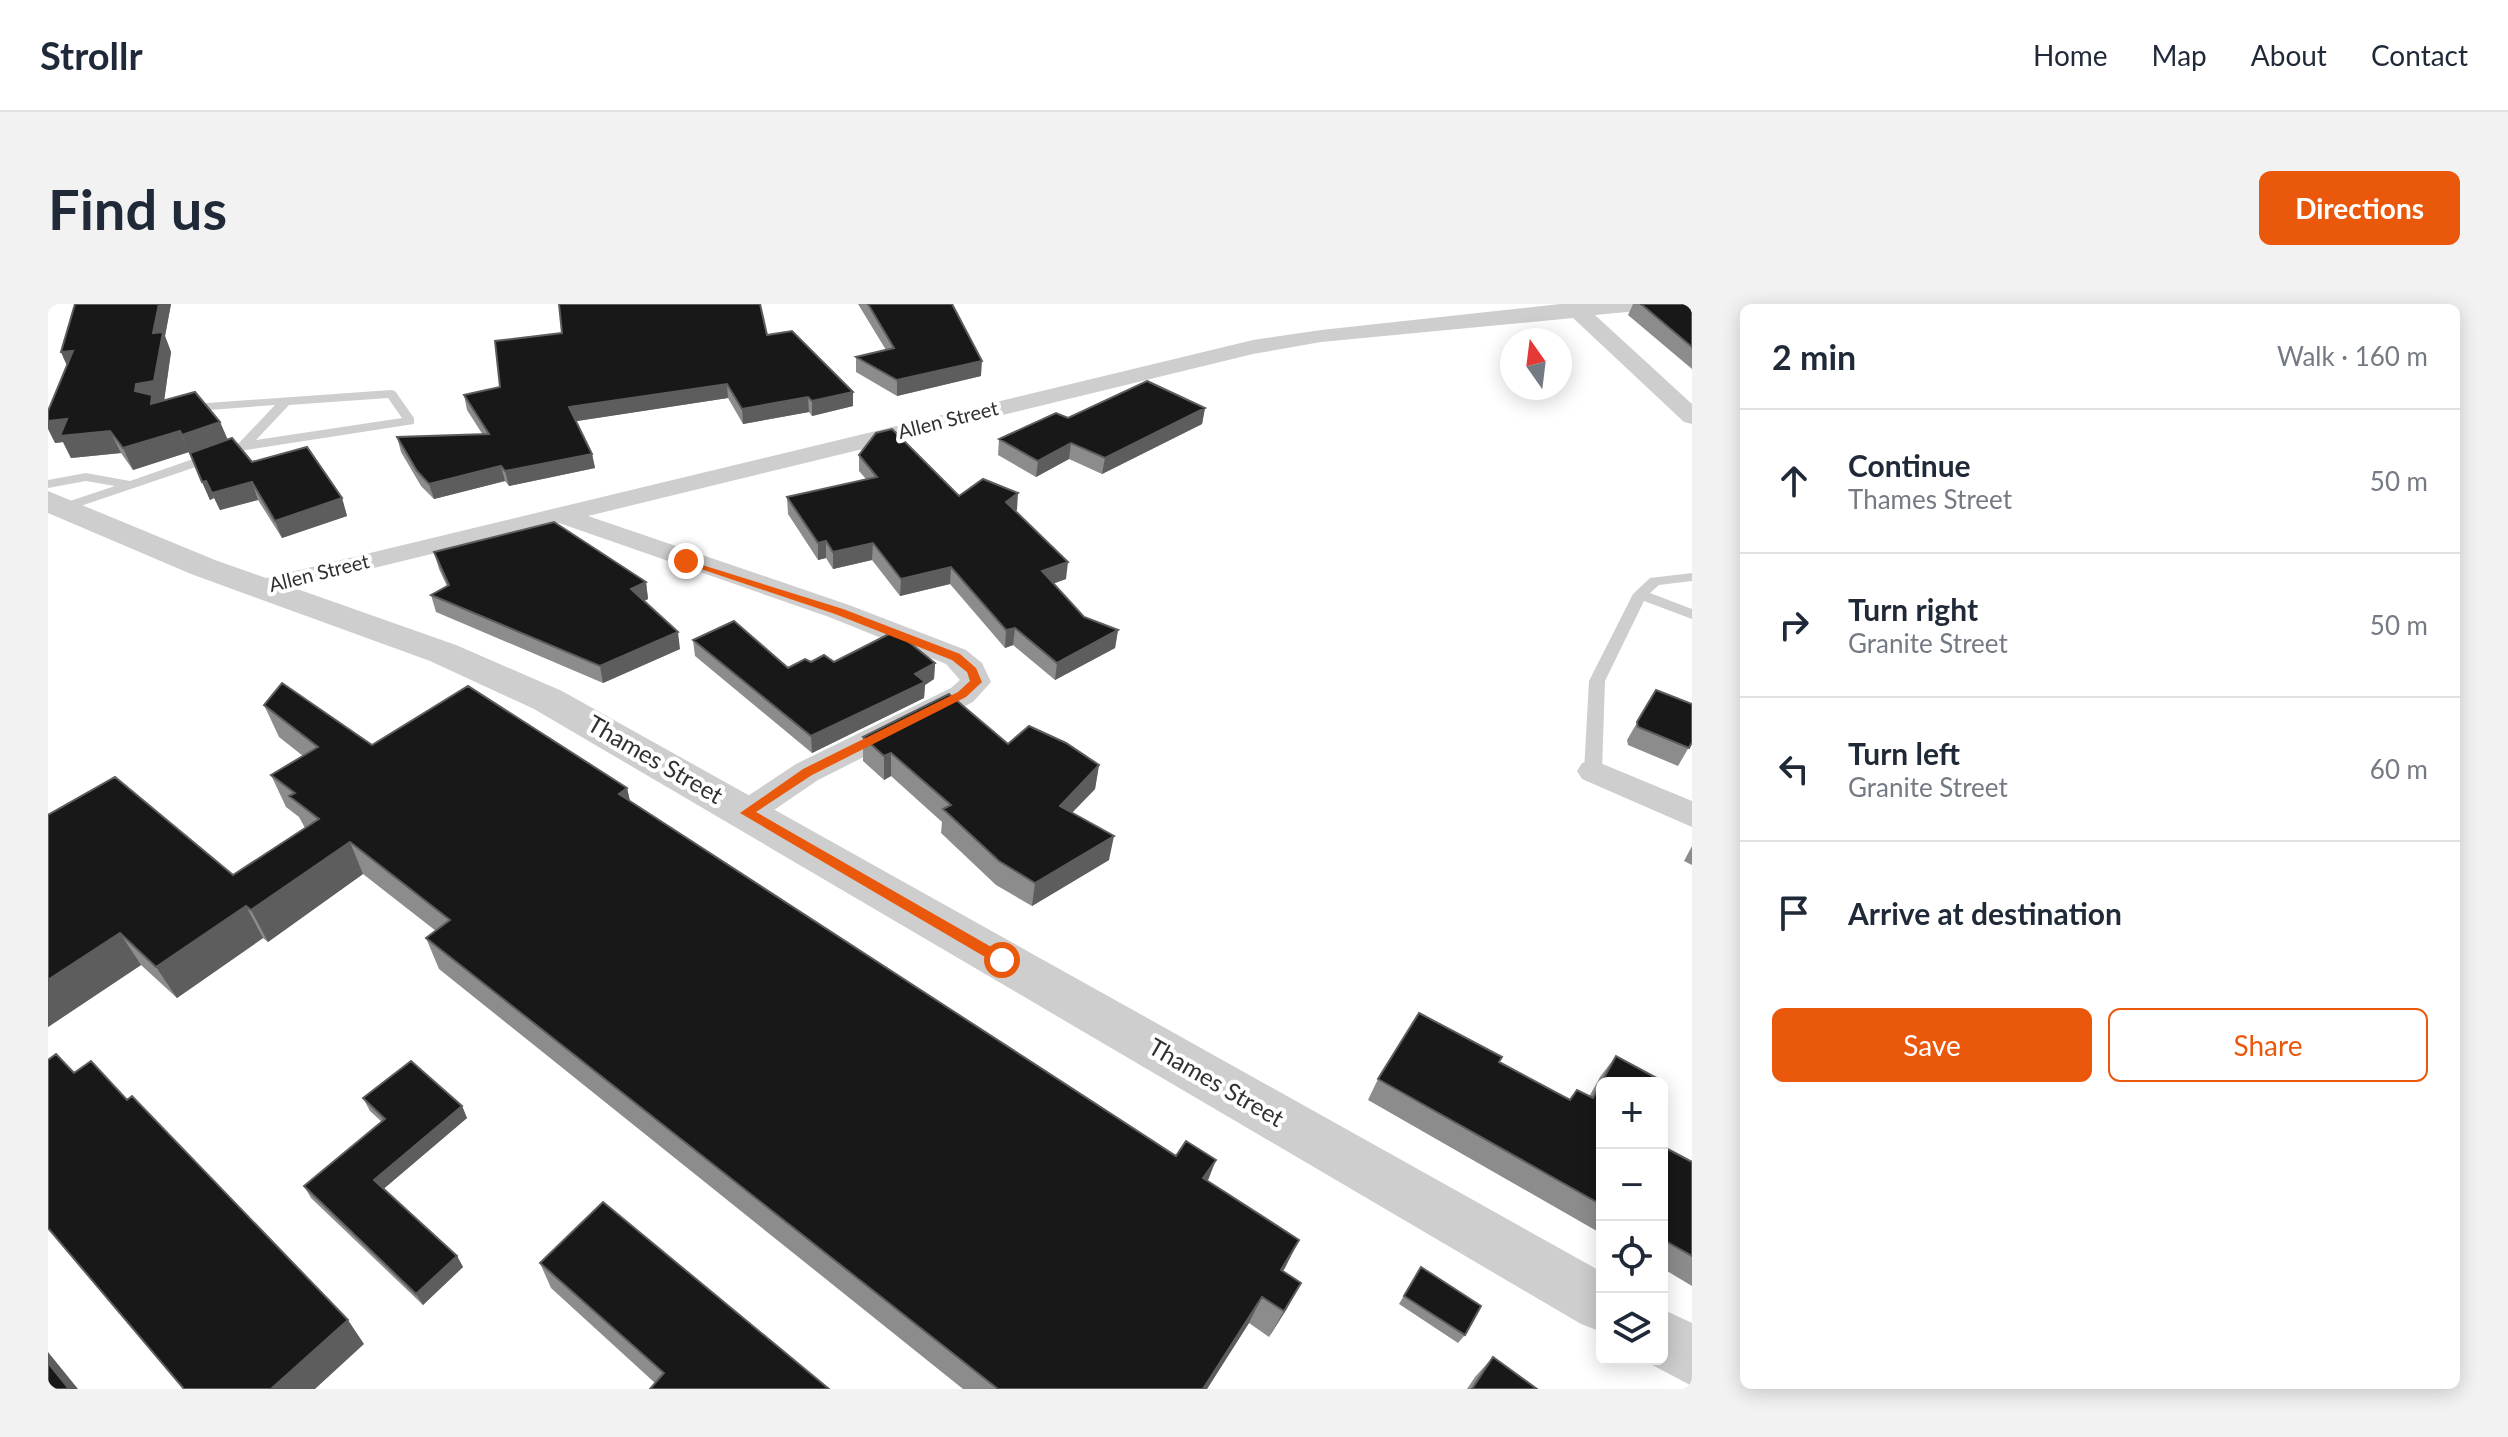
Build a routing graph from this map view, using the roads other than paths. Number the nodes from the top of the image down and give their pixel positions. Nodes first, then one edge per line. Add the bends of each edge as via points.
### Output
1 (1648, 304) edge
2 (1574, 307) edge
3 (285, 402) junction
4 (167, 409) edge
5 (1692, 417) edge
6 (244, 446) junction
7 (127, 484) junction
8 (53, 498) edge
9 (558, 514) junction
10 (1692, 577) edge
11 (258, 588) junction
12 (1640, 594) junction
13 (1692, 614) edge
14 (1593, 771) joint
15 (746, 813) junction
16 (1692, 815) edge
17 (1596, 1301) edge
18 (1668, 1342) edge
19 (1692, 1356) edge

1 - 2 street, Allen Street
2 - 5 street
2 - 9 street, Allen Street via 1253,347
3 - 4 lane
3 - 6 lane
3 - 6 lane via 391,394 410,421
6 - 7 lane
7 - 8 lane
7 - 8 lane via 86,477
8 - 11 street, Thames Street
9 - 11 street, Allen Street
9 - 15 street via 839,611 956,657 972,670 976,682 962,695 807,772
10 - 12 lane via 1655,581
11 - 15 street, Thames Street via 443,653 548,700
12 - 13 lane
12 - 14 lane via 1597,681
14 - 16 street
15 - 17 street, Thames Street
18 - 19 street

